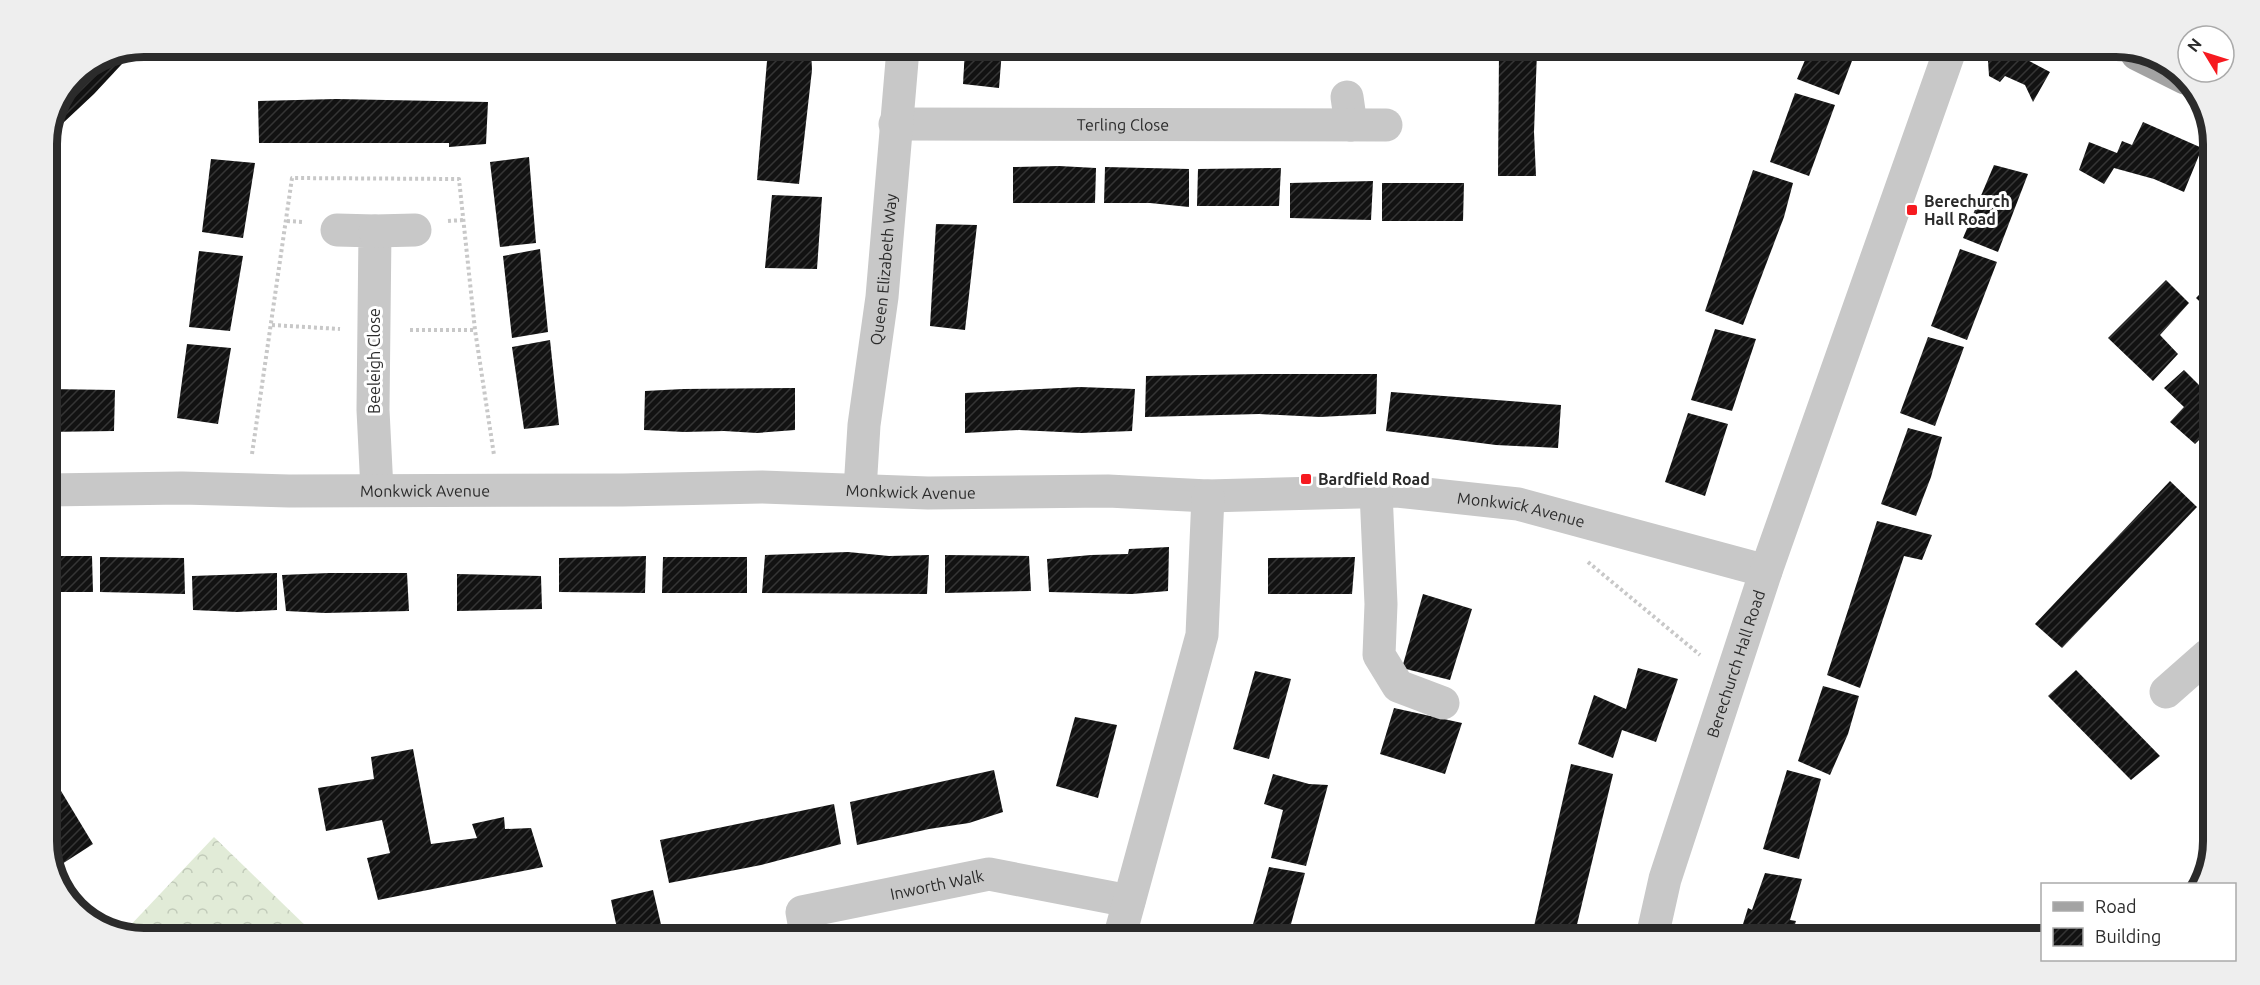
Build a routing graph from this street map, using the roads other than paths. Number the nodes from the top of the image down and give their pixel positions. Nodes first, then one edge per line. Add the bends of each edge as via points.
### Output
1 (902, 57) edge
2 (1948, 57) edge
3 (896, 124) junction
4 (1386, 125) dead end
5 (337, 230) dead end
6 (415, 230) dead end
7 (375, 231) junction
8 (57, 490) edge
9 (377, 490) junction
10 (860, 490) junction
11 (1376, 492) junction
12 (1208, 496) junction
13 (1766, 571) junction
14 (2203, 660) edge
15 (2166, 692) dead end
16 (1443, 703) dead end
17 (1129, 901) junction
18 (805, 928) edge
19 (1122, 928) edge
20 (1654, 928) edge

1 - 3 street, Queen Elizabeth Way
2 - 13 street, Berechurch Hall Road
3 - 4 street, Terling Close via 1349,111
3 - 10 street, Queen Elizabeth Way via 882,297 864,425
5 - 7 street
6 - 7 street
7 - 9 street, Beeleigh Close via 373,410
8 - 9 street, Monkwick Avenue
9 - 10 street, Monkwick Avenue
10 - 12 street, Monkwick Avenue via 1108,491
11 - 12 street, Monkwick Avenue
11 - 13 street, Monkwick Avenue via 1518,504
11 - 16 street via 1379,656 1398,686
12 - 17 street via 1202,635
13 - 20 street, Berechurch Hall Road via 1665,879
14 - 15 street
17 - 18 street, Inworth Walk via 989,874 802,912
17 - 19 street

